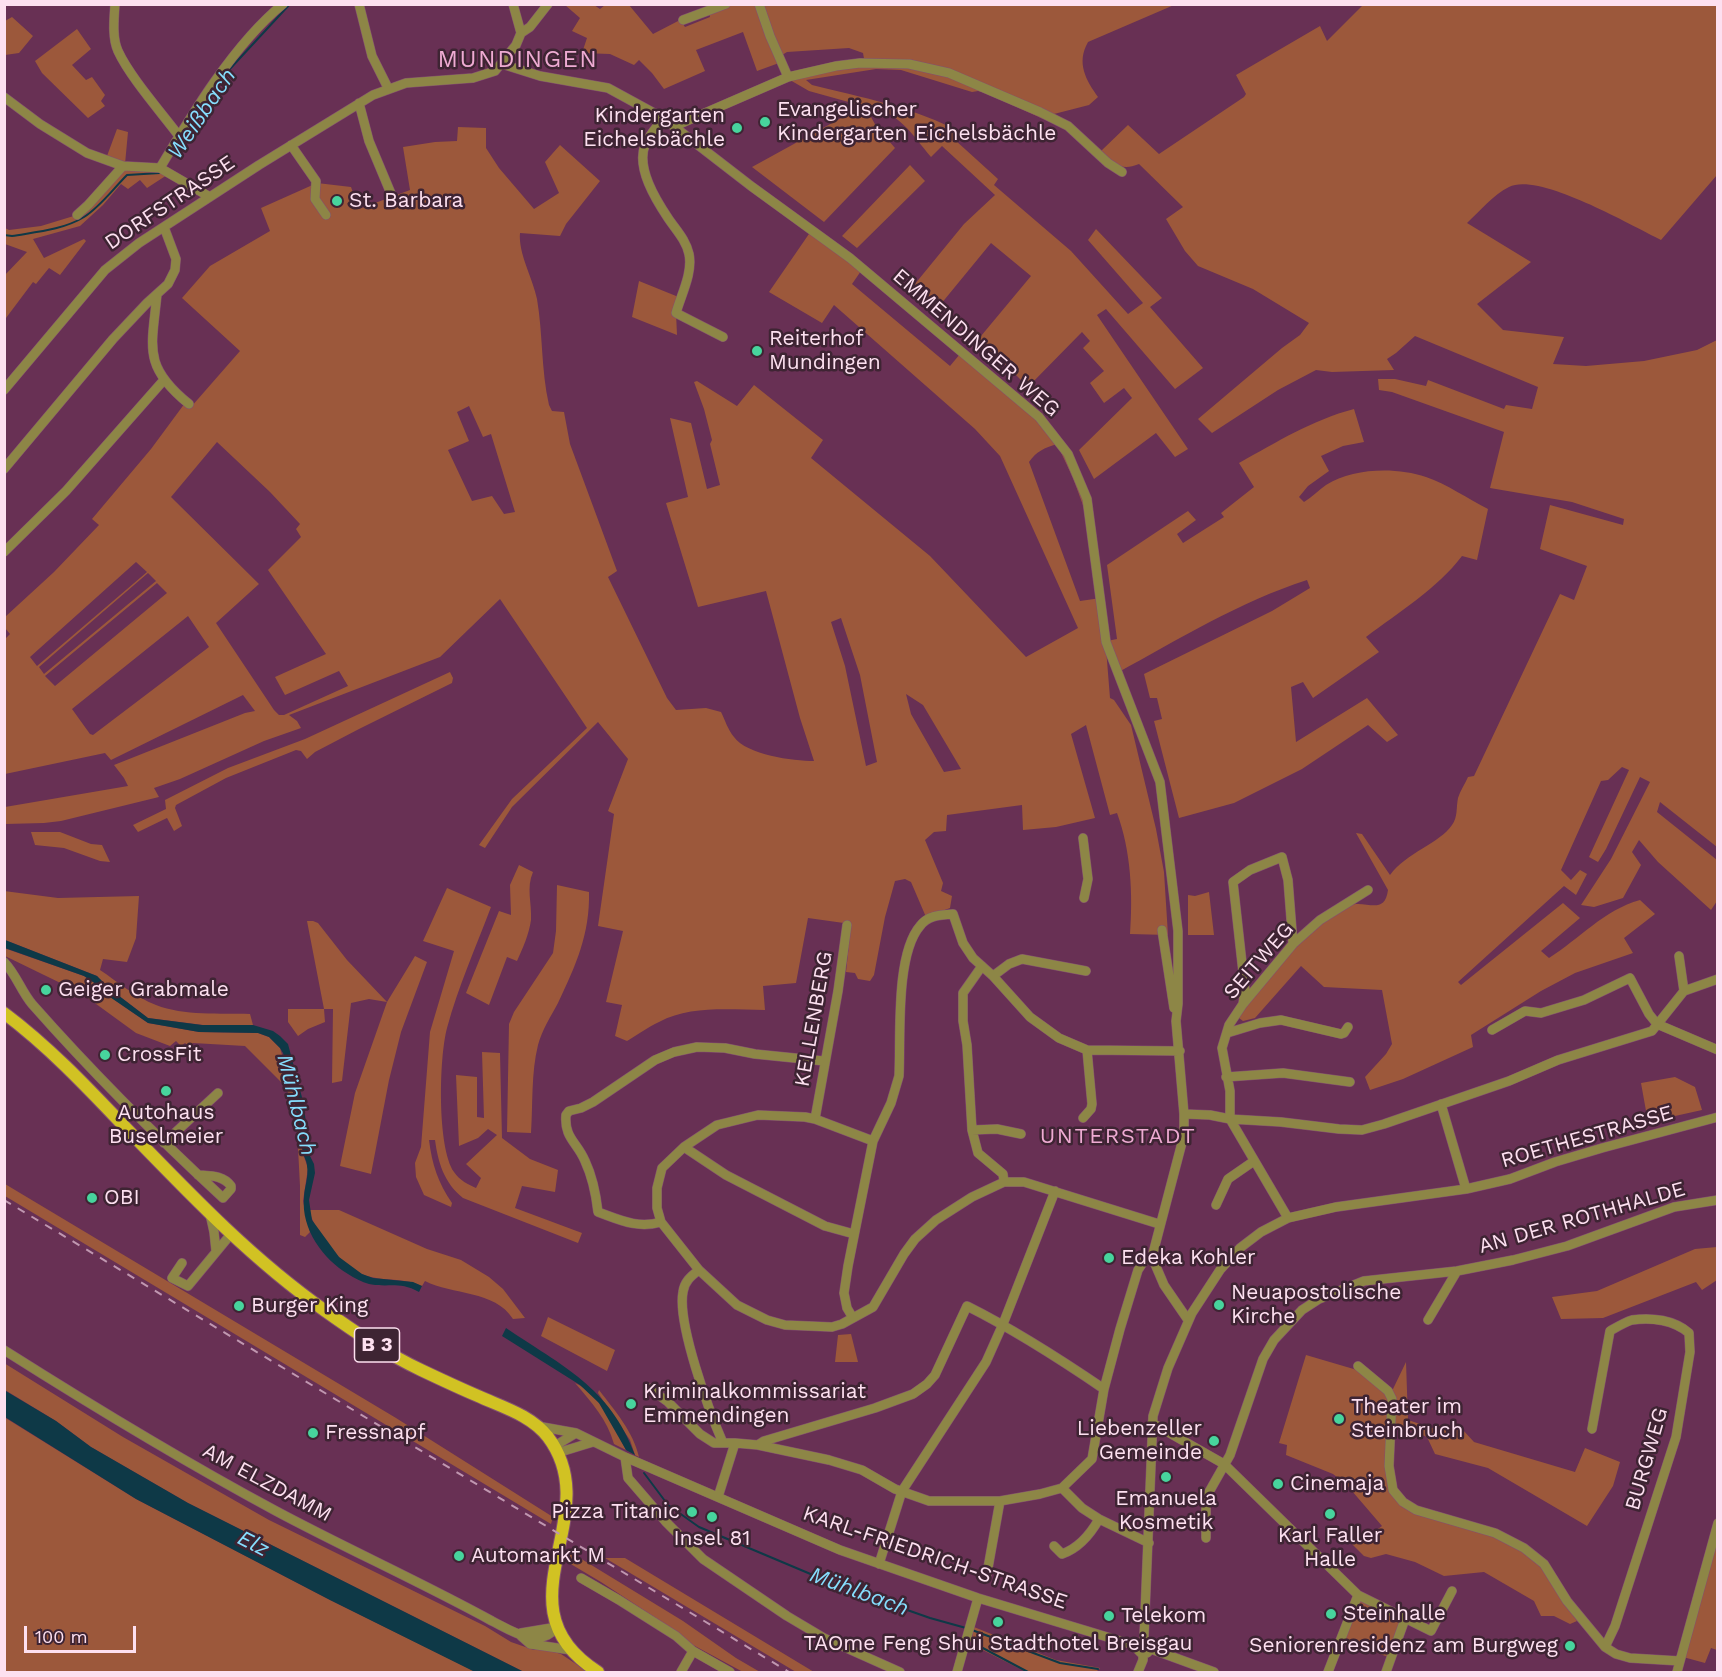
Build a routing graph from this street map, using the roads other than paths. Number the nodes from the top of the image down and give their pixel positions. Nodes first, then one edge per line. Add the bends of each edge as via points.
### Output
1 (115, 4) edge
2 (283, 4) edge
3 (359, 4) edge
4 (513, 4) edge
5 (548, 4) edge
6 (726, 4) edge
7 (759, 4) edge
8 (683, 20) dead end
9 (521, 33) junction
10 (502, 64) junction
11 (788, 77) junction
12 (388, 88) junction
13 (4, 97) edge
14 (358, 103) junction
15 (663, 118) junction
16 (675, 126) junction
17 (179, 136) junction
18 (291, 145) junction
19 (123, 166) junction
20 (165, 171) junction
21 (1122, 172) dead end
22 (392, 196) dead end
23 (210, 197) junction
24 (326, 214) dead end
25 (77, 215) dead end
26 (164, 227) junction
27 (157, 294) junction
28 (723, 337) dead end
29 (164, 381) junction
30 (4, 390) edge
31 (189, 404) dead end
32 (4, 469) edge
33 (4, 552) edge
34 (1083, 838) dead end
35 (1368, 890) dead end
36 (1084, 898) dead end
37 (847, 924) dead end
38 (1162, 930) dead end
39 (1293, 944) junction
40 (1679, 956) dead end
41 (4, 962) edge
42 (982, 966) junction
43 (1086, 971) dead end
44 (993, 976) junction
45 (1718, 979) edge
46 (1684, 991) junction
47 (1243, 1004) junction
48 (4, 1013) edge
49 (1176, 1021) junction
50 (1657, 1024) junction
51 (1348, 1027) dead end
52 (1492, 1030) dead end
53 (1227, 1033) junction
54 (1715, 1047) edge
55 (1087, 1050) junction
56 (1180, 1051) junction
57 (824, 1061) junction
58 (1226, 1077) junction
59 (1350, 1082) dead end
60 (218, 1093) dead end
61 (1441, 1104) junction
62 (1184, 1114) junction
63 (1718, 1117) edge
64 (1083, 1118) dead end
65 (815, 1119) junction
66 (1230, 1119) junction
67 (972, 1130) junction
68 (1020, 1134) dead end
69 (873, 1142) junction
70 (164, 1143) junction
71 (684, 1147) junction
72 (1254, 1161) junction
73 (198, 1175) dead end
74 (1004, 1182) junction
75 (1466, 1190) junction
76 (1055, 1191) junction
77 (1718, 1200) edge
78 (1216, 1205) dead end
79 (210, 1214) junction
80 (1288, 1218) junction
81 (661, 1222) junction
82 (1159, 1224) junction
83 (231, 1234) junction
84 (854, 1234) junction
85 (216, 1251) junction
86 (1152, 1257) junction
87 (182, 1263) dead end
88 (699, 1270) junction
89 (1457, 1271) junction
90 (853, 1318) junction
91 (1188, 1320) junction
92 (1428, 1320) dead end
93 (1003, 1324) junction
94 (4, 1350) edge
95 (1358, 1366) dead end
96 (649, 1388) dead end
97 (1104, 1389) junction
98 (1152, 1423) junction
99 (537, 1426) junction
100 (1592, 1429) dead end
101 (576, 1433) junction
102 (593, 1442) junction
103 (723, 1443) junction
104 (735, 1443) junction
105 (758, 1446) junction
106 (557, 1453) junction
107 (625, 1457) junction
108 (1224, 1464) junction
109 (1062, 1488) junction
110 (902, 1491) junction
111 (718, 1497) junction
112 (1000, 1501) junction
113 (1099, 1519) junction
114 (1718, 1523) edge
115 (1206, 1538) dead end
116 (1149, 1543) junction
117 (1054, 1546) dead end
118 (879, 1564) junction
119 (581, 1578) dead end
120 (986, 1579) dead end
121 (1452, 1591) dead end
122 (1358, 1595) junction
123 (978, 1598) junction
124 (1405, 1619) junction
125 (557, 1627) junction
126 (519, 1634) junction
127 (1144, 1637) junction
128 (1136, 1644) junction
129 (1605, 1647) junction
130 (571, 1650) junction
131 (693, 1650) junction
132 (1147, 1651) junction
133 (1680, 1661) junction
134 (598, 1672) edge
135 (681, 1672) edge
136 (730, 1672) edge
137 (900, 1672) edge
138 (957, 1672) edge
139 (1138, 1672) edge
140 (1214, 1672) edge
141 (1328, 1672) edge
142 (1386, 1672) edge
143 (1677, 1672) edge

1 - 17 street via 117,50
2 - 17 street via 241,49
3 - 12 street via 372,56
4 - 9 street
5 - 9 street
6 - 8 street
7 - 11 street
9 - 10 street
10 - 12 street, DORFSTRASSE via 488,74
10 - 15 street, EMMENDINGER WEG via 540,76 609,88
11 - 16 street
11 - 21 street via 868,63 909,64 950,73 1068,126
12 - 14 street, DORFSTRASSE
13 - 19 street via 87,153
14 - 18 street, DORFSTRASSE
14 - 22 street via 379,170
15 - 16 street, EMMENDINGER WEG
15 - 28 street via 644,147 643,159 655,194 690,257 676,313
16 - 49 street, EMMENDINGER WEG via 850,258 1039,417 1068,454 1087,499 1106,642 1160,782 1178,931
17 - 20 street
18 - 23 street, DORFSTRASSE
18 - 24 street via 316,181 315,199
19 - 20 street
19 - 25 street
20 - 23 street
23 - 26 street, DORFSTRASSE
26 - 27 street via 176,259 168,284
26 - 30 street, DORFSTRASSE via 105,270
27 - 29 street via 151,343
27 - 32 street via 113,339
29 - 31 street
29 - 33 street via 66,491
34 - 36 street via 1088,879
35 - 39 street, SEITWEG via 1320,920
37 - 57 street, KELLENBERG
38 - 49 street
39 - 47 street, SEITWEG
39 - 47 street via 1288,880 1282,857 1233,882 1245,990
40 - 46 street
41 - 70 street via 29,1001
42 - 44 street
42 - 67 street via 963,993
42 - 69 street via 963,944 954,914 934,915 920,925 905,963 899,1076
43 - 44 street via 1022,959
44 - 55 street via 1030,1017 1059,1038
45 - 46 street
46 - 50 street
47 - 53 street, SEITWEG
48 - 79 main road, B 3 via 72,1071
49 - 56 street
50 - 52 street via 1630,978 1584,1000 1541,1013 1525,1011
50 - 54 street
50 - 61 street via 1652,1031 1558,1060
51 - 53 street via 1341,1034 1274,1020
53 - 58 street, SEITWEG via 1222,1048
55 - 56 street
55 - 64 street via 1092,1104
56 - 62 street
57 - 65 street, KELLENBERG
57 - 81 street via 697,1047 655,1060 593,1102 569,1111 566,1132 594,1182 598,1212 635,1225
58 - 59 street via 1282,1073
58 - 66 street, SEITWEG
60 - 70 street
61 - 66 street via 1362,1130
61 - 75 street
62 - 66 street
62 - 82 street via 1184,1135
63 - 75 street, ROETHESTRASSE via 1593,1150
65 - 69 street
65 - 71 street via 758,1115 733,1120 717,1125
66 - 72 street
67 - 68 street via 997,1129
67 - 74 street via 978,1153 1002,1174
69 - 84 street
70 - 73 street
71 - 81 street via 667,1162 658,1179
71 - 84 street via 726,1175 825,1226
72 - 78 street via 1228,1179
72 - 80 street
74 - 76 street via 1024,1182
74 - 90 street via 954,1207 923,1231 904,1254 873,1307
75 - 80 street, ROETHESTRASSE via 1336,1207
76 - 82 street
76 - 93 street
77 - 89 street, AN DER ROTHHALDE via 1674,1207 1567,1246
79 - 83 main road, B 3
79 - 85 street
80 - 91 street, ROETHESTRASSE via 1240,1248 1220,1270
81 - 88 street
82 - 86 street
83 - 85 street
83 - 99 main road, B 3 via 304,1296 381,1348
84 - 90 street via 844,1293
85 - 87 street via 188,1286 172,1278
86 - 91 street via 1164,1285
86 - 97 street via 1138,1270
88 - 90 street via 737,1305 767,1320 818,1327 842,1324
88 - 103 street via 690,1277 682,1293 684,1323
89 - 92 street, AN DER ROTHHALDE
89 - 108 street, AN DER ROTHHALDE via 1364,1281 1302,1310 1269,1347
91 - 98 street, ROETHESTRASSE via 1168,1368
93 - 97 street
93 - 105 street via 967,1306 935,1375 913,1395
93 - 110 street via 986,1362
94 - 126 street, AM ELZDAMM via 245,1494
95 - 129 street via 1392,1399 1389,1466 1393,1490 1399,1497 1416,1510 1495,1533 1524,1548 1545,1564 1567,1600
96 - 103 street via 700,1434 714,1443
97 - 109 street via 1092,1459
98 - 108 street
98 - 116 street, ROETHESTRASSE
99 - 101 street, KARL-FRIEDRICH-STRASSE
99 - 106 main road, B 3
100 - 129 street, BURGWEG via 1610,1331 1633,1317 1679,1324 1689,1333 1690,1352 1676,1437
101 - 102 street, KARL-FRIEDRICH-STRASSE
101 - 106 street via 558,1444
102 - 106 street
102 - 107 street, KARL-FRIEDRICH-STRASSE
103 - 104 street
104 - 105 street
104 - 111 street
105 - 110 street via 862,1470
106 - 125 main road, B 3 via 568,1494 551,1592
107 - 111 street, KARL-FRIEDRICH-STRASSE
107 - 137 street via 628,1478 703,1559 824,1638
108 - 115 street, AN DER ROTHHALDE via 1207,1499
108 - 122 street
109 - 112 street
109 - 113 street
110 - 112 street via 929,1501
110 - 118 street
111 - 118 street, KARL-FRIEDRICH-STRASSE
112 - 120 street
113 - 116 street
113 - 117 street via 1082,1543 1066,1553
114 - 133 street
116 - 127 street, ROETHESTRASSE
118 - 123 street, KARL-FRIEDRICH-STRASSE
119 - 131 street
121 - 124 street via 1431,1631
122 - 124 street
122 - 141 street
123 - 128 street, KARL-FRIEDRICH-STRASSE
123 - 138 street
124 - 142 street
125 - 126 street
125 - 130 main road, B 3
126 - 130 street, AM ELZDAMM via 530,1644
127 - 128 street
127 - 132 street via 1151,1641
128 - 132 street via 1137,1649
129 - 133 street via 1630,1658
130 - 134 main road, B 3
131 - 135 street
131 - 136 street
132 - 139 street
132 - 140 street
133 - 143 street

